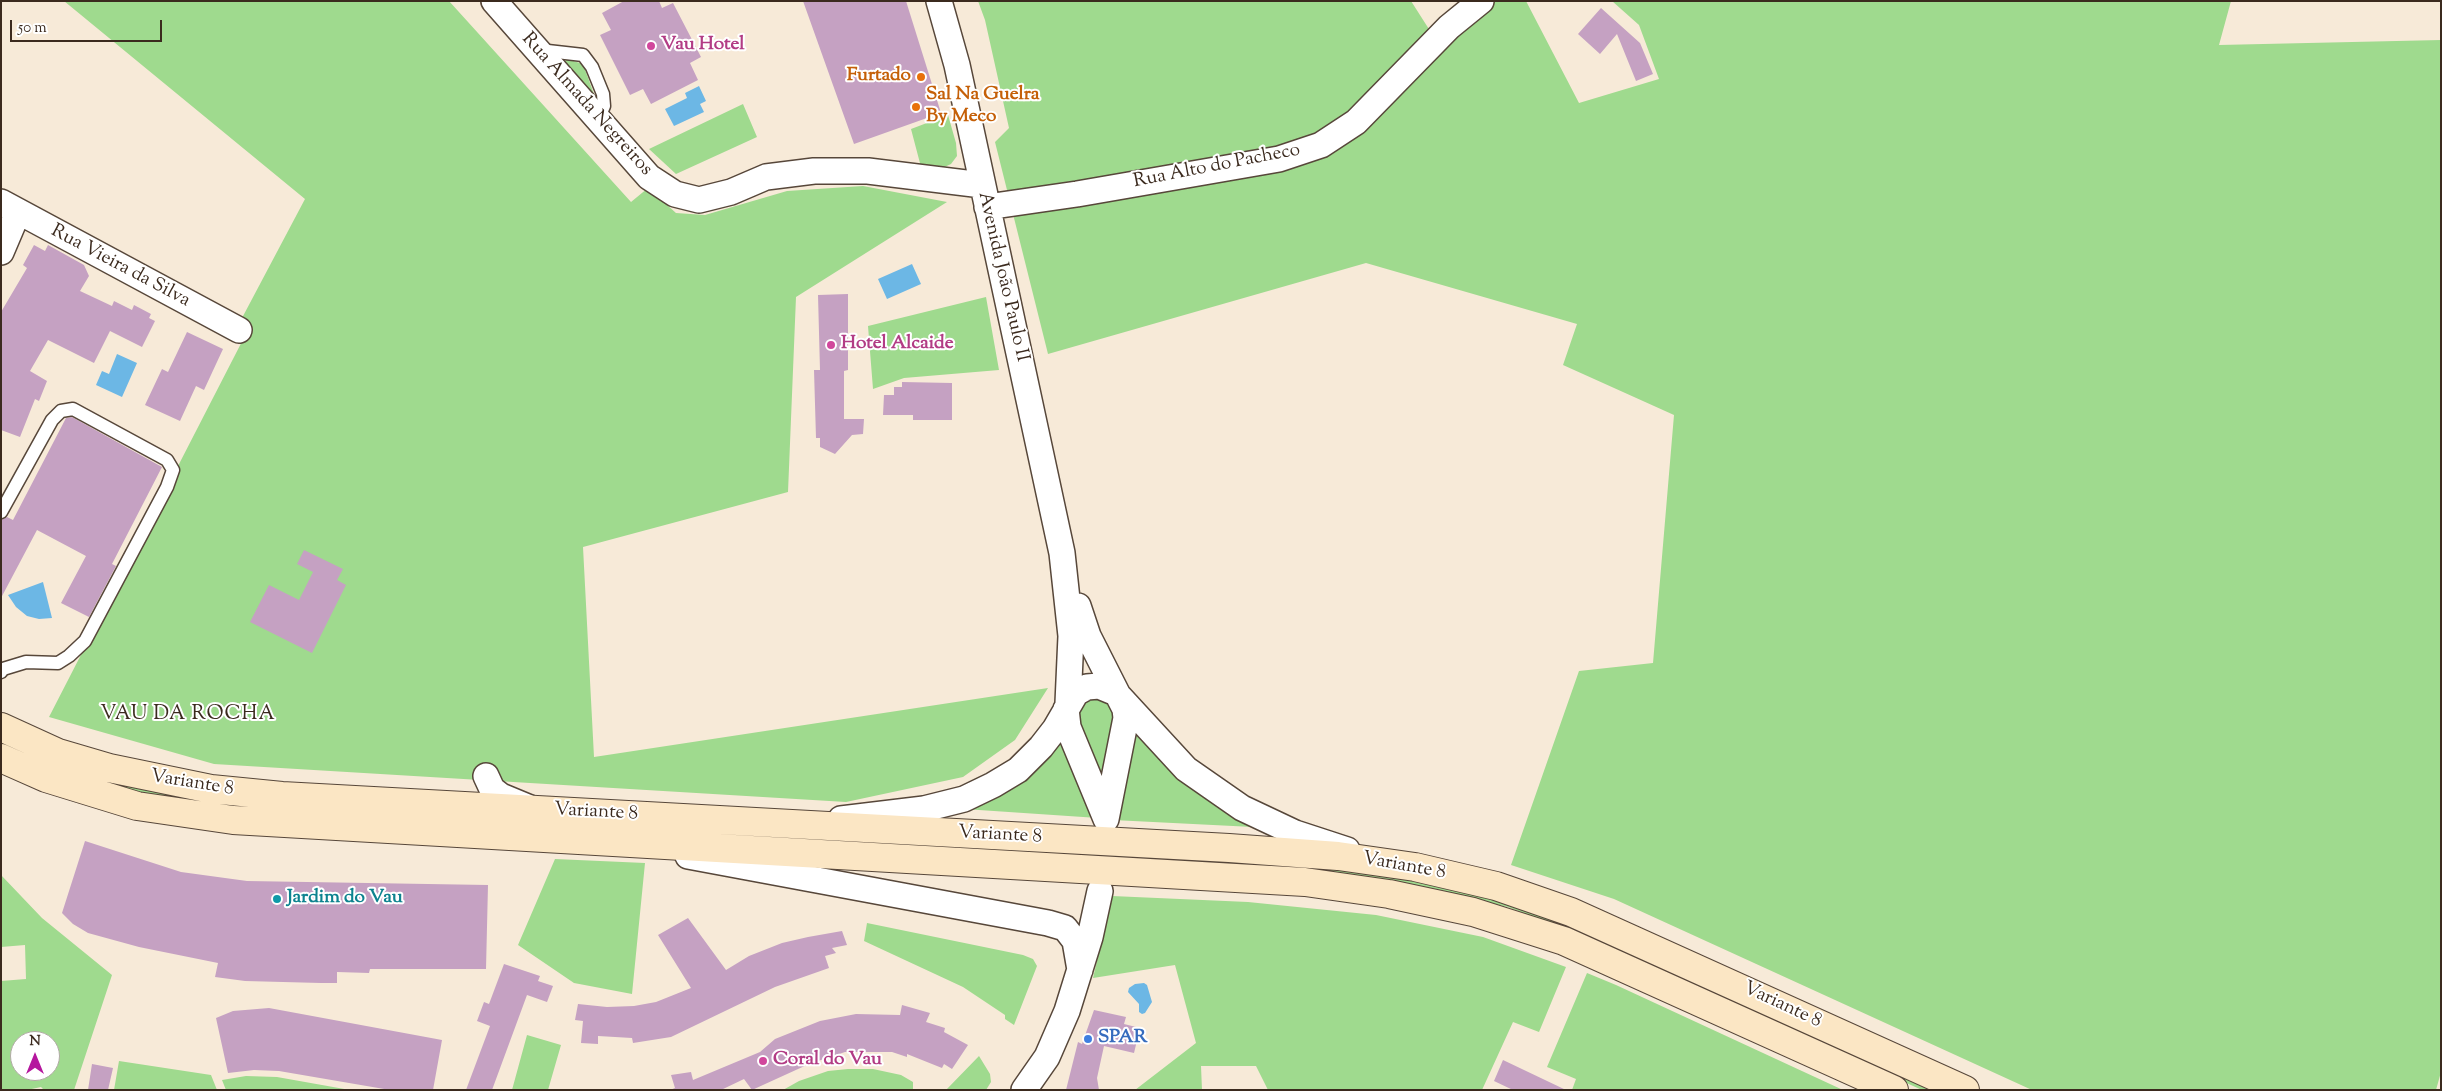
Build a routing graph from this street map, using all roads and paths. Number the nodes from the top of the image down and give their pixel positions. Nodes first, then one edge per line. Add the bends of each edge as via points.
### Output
1 (494, 1) edge
2 (939, 1) edge
3 (1481, 1) edge
4 (984, 196) junction
5 (10, 207) edge
6 (1, 252) edge
7 (239, 330) dead end
8 (1, 512) edge
9 (1062, 553) junction
10 (1, 672) edge
11 (1120, 698) junction
12 (1067, 706) junction
13 (3, 727) edge
14 (1, 758) edge
15 (721, 820) junction
16 (623, 843) junction
17 (1415, 868) junction
18 (1048, 923) junction
19 (1080, 970) junction
20 (1024, 1090) edge
21 (1894, 1090) edge
22 (1964, 1090) edge

1 - 4 street, Rua Almada Negreiros via 649,177 675,194 699,200 731,192 766,177 814,170 868,170
2 - 4 street, Avenida João Paulo II via 957,64
3 - 4 street, Rua Alto do Pacheco via 1449,27 1356,122 1321,145 1279,159 1077,194
4 - 9 street, Avenida João Paulo II
5 - 6 street
5 - 7 street, Rua Vieira da Silva
8 - 10 lane via 52,420 61,411 73,409 167,460 173,470 85,641 58,663 26,662
9 - 11 street via 1088,636
9 - 12 street via 1071,636
11 - 12 street via 1106,687 1093,685 1081,689
11 - 12 street via 1126,718 1106,819 1068,727
11 - 17 street via 1186,769 1242,808 1332,846
12 - 15 street via 1056,728 1018,770 964,798 924,809 842,818
13 - 15 main road, Variante 8 via 58,753 186,785 282,796
14 - 16 main road, Variante 8 via 46,778 137,806 233,820
15 - 17 main road, Variante 8 via 1318,854
16 - 18 street
16 - 21 main road, Variante 8 via 1305,882 1389,894 1473,912 1564,940
17 - 22 main road, Variante 8 via 1496,886 1571,912
18 - 19 street via 1065,928 1074,941
18 - 19 street via 1067,923 1082,918 1100,891
19 - 20 street via 1068,1010 1047,1057

